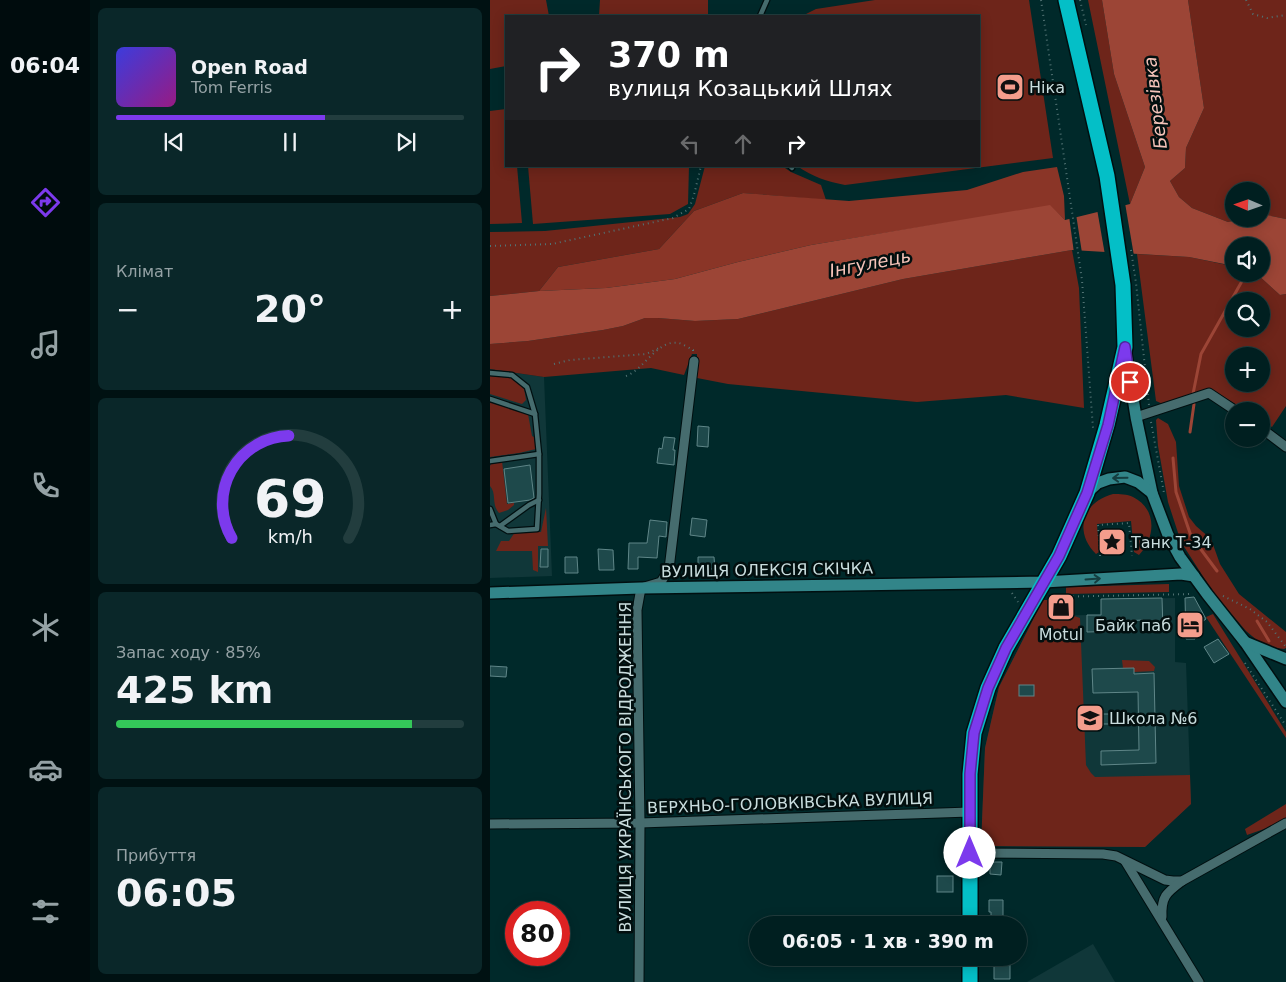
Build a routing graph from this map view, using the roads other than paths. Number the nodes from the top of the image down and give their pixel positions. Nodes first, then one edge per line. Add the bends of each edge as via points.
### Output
1 (767, 0) edge
2 (1066, 0) edge
3 (760, 15) edge
4 (1125, 347) junction
5 (694, 361) road end
6 (490, 373) edge
7 (490, 399) edge
8 (1225, 404) edge
9 (535, 414) junction
10 (1136, 417) junction
11 (1270, 435) edge
12 (1286, 447) edge
13 (539, 454) junction
14 (490, 461) edge
15 (1087, 493) junction
16 (1152, 493) junction
17 (539, 500) junction
18 (490, 510) edge
19 (490, 525) edge
20 (498, 525) junction
21 (1194, 576) junction
22 (1044, 582) junction
23 (642, 588) junction
24 (490, 593) edge
25 (1245, 642) junction
26 (1286, 659) edge
27 (1286, 702) edge
28 (970, 812) junction
29 (640, 823) junction
30 (490, 824) edge
31 (1286, 824) edge
32 (970, 853) junction
33 (1125, 860) junction
34 (1182, 881) junction
35 (970, 916) edge
36 (1163, 921) junction
37 (970, 966) edge
38 (639, 982) edge
39 (970, 982) edge
40 (1199, 982) edge

1 - 3 lane
2 - 4 highway via 1130,284
4 - 10 street
4 - 15 highway via 1108,425
5 - 23 street, ВУЛИЦЯ УКРАЇНСЬКОГО ВІДРОДЖЕННЯ via 669,569 660,582
6 - 9 lane via 512,375 528,387
7 - 9 lane
8 - 10 street via 1209,394
9 - 13 lane
10 - 16 street
11 - 12 street
13 - 14 lane
13 - 17 lane
16 -> 15 street via 1125,477 1098,483
15 - 22 highway
16 - 21 street via 1168,535
17 - 20 lane
17 - 20 lane via 537,530 508,531
18 - 20 lane
19 - 20 lane
22 -> 21 street, ВУЛИЦЯ ОЛЕКСІЯ СКІЧКА via 1171,574
21 - 25 street
22 - 23 street, ВУЛИЦЯ ОЛЕКСІЯ СКІЧКА
22 - 28 highway via 1006,648 988,688 974,733
23 - 24 street, ВУЛИЦЯ ОЛЕКСІЯ СКІЧКА
23 - 29 street, ВУЛИЦЯ УКРАЇНСЬКОГО ВІДРОДЖЕННЯ via 637,610
25 - 26 street
25 - 27 street
28 - 29 street, ВЕРХНЬО-ГОЛОВКІВСЬКА ВУЛИЦЯ
28 - 32 highway
29 - 30 street, ВЕРХНЬО-ГОЛОВКІВСЬКА ВУЛИЦЯ
29 - 38 street, ВУЛИЦЯ УКРАЇНСЬКОГО ВІДРОДЖЕННЯ
31 - 34 street
32 - 33 street via 1103,854
32 - 35 highway
33 - 34 street via 1165,880
33 - 36 street
34 - 36 street via 1165,895
36 - 40 street
37 - 39 highway

